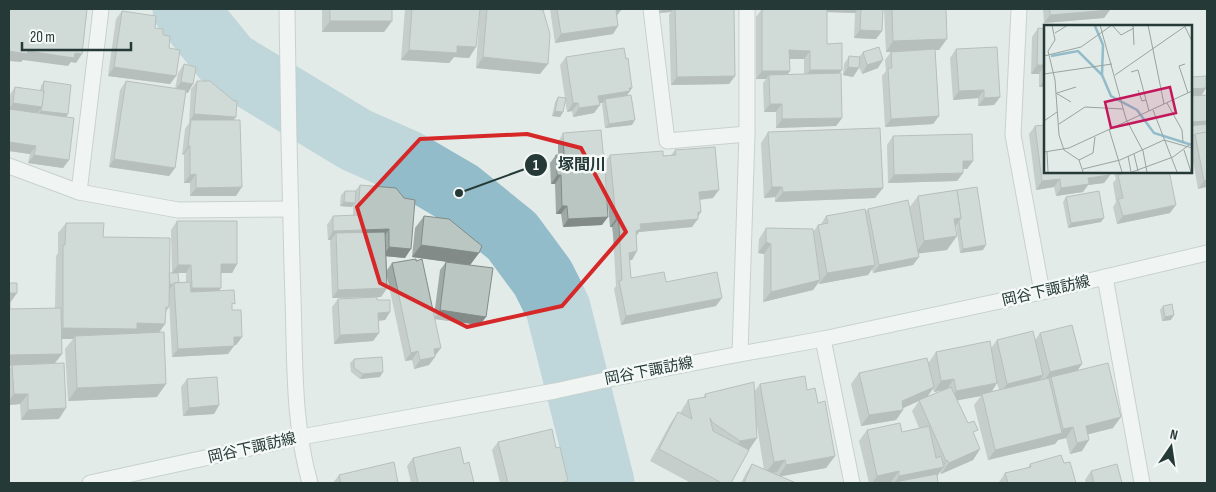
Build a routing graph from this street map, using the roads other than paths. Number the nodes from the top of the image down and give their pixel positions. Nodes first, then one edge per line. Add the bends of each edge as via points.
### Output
1 (101, 9) edge
2 (287, 9) edge
3 (651, 9) edge
4 (747, 9) edge
5 (1019, 9) edge
6 (747, 134) junction
7 (9, 166) edge
8 (80, 192) junction
9 (290, 209) junction
10 (1207, 253) edge
11 (1106, 277) junction
12 (1042, 292) junction
13 (823, 339) junction
14 (740, 354) junction
15 (301, 437) junction
16 (90, 483) edge
17 (310, 483) edge
18 (852, 483) edge
19 (1142, 483) edge

1 - 8 street
2 - 9 street
3 - 6 street via 666,141
4 - 6 street
5 - 12 street via 1012,135
6 - 14 street
7 - 8 street
8 - 9 street via 178,210
9 - 15 street via 296,389
10 - 11 street, 岡谷下諏訪線
11 - 12 street, 岡谷下諏訪線
11 - 19 street
12 - 13 street, 岡谷下諏訪線
13 - 14 street, 岡谷下諏訪線
13 - 18 street
14 - 15 street, 岡谷下諏訪線
15 - 16 street, 岡谷下諏訪線
15 - 17 street

